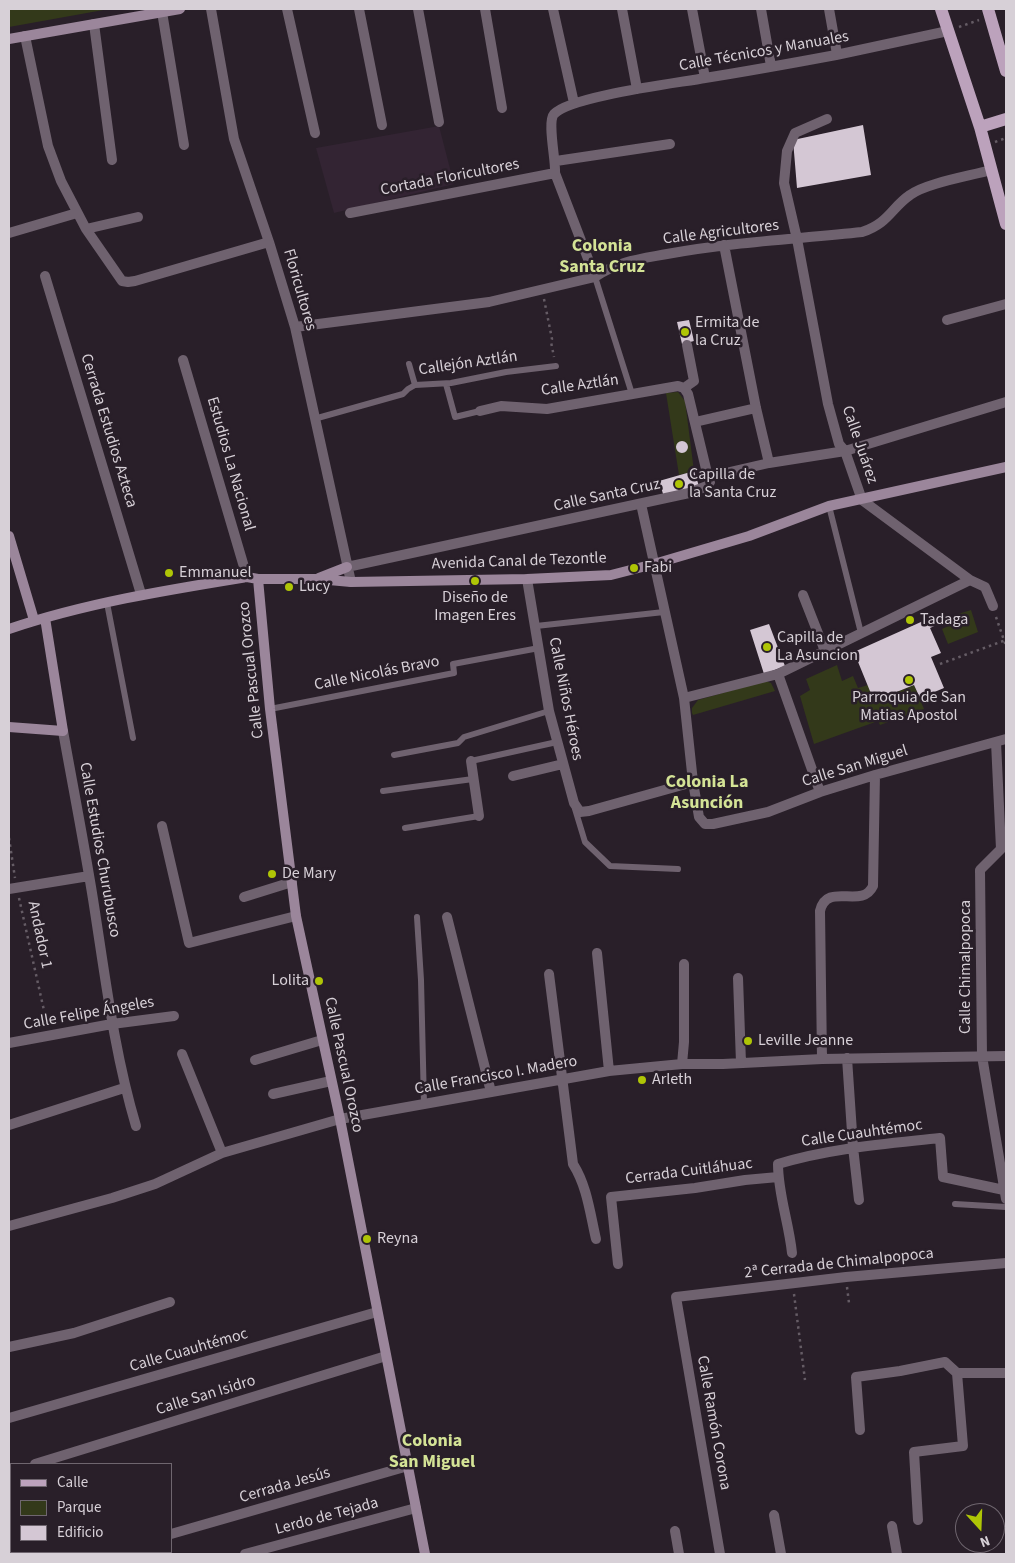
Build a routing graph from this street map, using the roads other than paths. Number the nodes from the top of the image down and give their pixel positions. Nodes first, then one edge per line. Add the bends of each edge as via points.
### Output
1 (177, 9) edge
2 (211, 9) edge
3 (287, 9) edge
4 (359, 9) edge
5 (418, 9) edge
6 (485, 9) edge
7 (553, 9) edge
8 (622, 9) edge
9 (692, 9) edge
10 (761, 9) edge
11 (829, 9) edge
12 (941, 9) edge
13 (162, 12) junction
14 (989, 12) edge
15 (94, 24) junction
16 (948, 31) junction
17 (24, 36) junction
18 (9, 39) edge
19 (837, 54) junction
20 (1005, 64) edge
21 (771, 66) junction
22 (705, 78) junction
23 (637, 89) junction
24 (574, 103) junction
25 (502, 108) dead end
26 (827, 119) dead end
27 (1006, 119) edge
28 (439, 122) dead end
29 (382, 125) dead end
30 (980, 127) junction
31 (315, 133) dead end
32 (670, 144) dead end
33 (184, 145) dead end
34 (112, 160) dead end
35 (556, 161) junction
36 (991, 170) junction
37 (555, 173) junction
38 (77, 213) junction
39 (350, 213) dead end
40 (138, 217) dead end
41 (1006, 224) edge
42 (86, 229) junction
43 (9, 233) edge
44 (797, 239) junction
45 (269, 242) junction
46 (724, 245) junction
47 (45, 276) dead end
48 (595, 277) junction
49 (1006, 304) edge
50 (946, 320) dead end
51 (295, 327) junction
52 (687, 345) dead end
53 (183, 360) dead end
54 (409, 364) dead end
55 (556, 366) road end
56 (446, 384) junction
57 (415, 385) junction
58 (684, 388) junction
59 (632, 394) junction
60 (1006, 402) edge
61 (756, 408) junction
62 (480, 411) joint
63 (314, 419) junction
64 (695, 422) junction
65 (844, 452) junction
66 (769, 463) junction
67 (1006, 467) edge
68 (708, 477) junction
69 (862, 500) junction
70 (640, 504) junction
71 (828, 506) junction
72 (9, 536) edge
73 (654, 564) junction
74 (347, 567) junction
75 (247, 577) junction
76 (318, 578) junction
77 (258, 579) junction
78 (527, 579) junction
79 (970, 580) junction
80 (351, 582) junction
81 (141, 594) junction
82 (803, 595) dead end
83 (107, 603) junction
84 (992, 606) road end
85 (664, 612) junction
86 (45, 618) junction
87 (34, 620) junction
88 (536, 626) junction
89 (9, 628) edge
90 (861, 633) junction
91 (539, 648) junction
92 (825, 651) junction
93 (778, 674) junction
94 (684, 698) junction
95 (270, 709) junction
96 (550, 711) junction
97 (9, 727) edge
98 (63, 731) junction
99 (133, 738) dead end
100 (1001, 741) edge
101 (557, 742) junction
102 (394, 755) dead end
103 (471, 761) joint
104 (563, 764) junction
105 (875, 775) junction
106 (513, 776) dead end
107 (473, 779) junction
108 (693, 782) junction
109 (383, 791) dead end
110 (820, 792) junction
111 (574, 803) junction
112 (479, 816) joint
113 (162, 826) dead end
114 (405, 828) dead end
115 (678, 869) dead end
116 (89, 876) junction
117 (292, 882) junction
118 (13, 889) edge
119 (244, 897) dead end
120 (296, 916) junction
121 (417, 917) dead end
122 (447, 917) dead end
123 (598, 953) dead end
124 (684, 964) dead end
125 (549, 974) dead end
126 (738, 978) dead end
127 (174, 1016) dead end
128 (112, 1024) junction
129 (322, 1040) junction
130 (9, 1043) edge
131 (182, 1054) dead end
132 (982, 1056) junction
133 (1006, 1056) edge
134 (847, 1058) junction
135 (822, 1059) junction
136 (255, 1060) dead end
137 (740, 1063) junction
138 (682, 1064) junction
139 (609, 1071) junction
140 (563, 1079) junction
141 (331, 1081) junction
142 (124, 1088) junction
143 (490, 1092) junction
144 (273, 1094) dead end
145 (424, 1104) junction
146 (340, 1119) junction
147 (9, 1125) edge
148 (136, 1126) dead end
149 (853, 1148) junction
150 (222, 1153) junction
151 (778, 1177) junction
152 (1005, 1194) edge
153 (859, 1200) dead end
154 (955, 1204) dead end
155 (1006, 1208) edge
156 (9, 1226) edge
157 (596, 1239) dead end
158 (792, 1253) dead end
159 (1006, 1263) edge
160 (618, 1264) dead end
161 (676, 1297) joint
162 (170, 1302) dead end
163 (377, 1312) junction
164 (9, 1347) edge
165 (386, 1356) junction
166 (957, 1373) junction
167 (1006, 1373) edge
168 (9, 1418) edge
169 (860, 1430) dead end
170 (38, 1463) edge
171 (408, 1466) junction
172 (416, 1508) junction
173 (774, 1515) dead end
174 (918, 1520) dead end
175 (892, 1526) dead end
176 (675, 1532) dead end
177 (172, 1534) edge
178 (246, 1554) edge
179 (425, 1554) edge
180 (679, 1554) edge
181 (720, 1554) edge
182 (781, 1554) edge
183 (897, 1554) edge

1 - 13 street
2 - 45 street, Floricultores via 234,139
3 - 31 street
4 - 29 street
5 - 28 street
6 - 25 street
7 - 24 street
8 - 23 street
9 - 22 street
10 - 21 street
11 - 19 street
12 - 16 main road
13 - 15 street
13 - 33 street
14 - 20 main road
15 - 17 street
15 - 34 street
16 - 19 street, Calle Técnicos y Manuales
16 - 30 main road
17 - 18 street
17 - 38 street via 48,146
19 - 21 street, Calle Técnicos y Manuales
21 - 22 street, Calle Técnicos y Manuales
22 - 23 street, Calle Técnicos y Manuales
23 - 24 street, Calle Técnicos y Manuales
24 - 35 street, Calle Técnicos y Manuales via 553,114 550,124
26 - 44 street, Calle Juárez via 795,133 787,151 784,183
27 - 30 main road
30 - 36 main road
32 - 35 street
35 - 37 street
36 - 41 main road
36 - 44 street, Calle Agricultores via 910,194 888,218 862,232
37 - 39 street, Cortada Floricultores
37 - 48 street
38 - 42 street
38 - 43 street
40 - 42 street
42 - 45 street via 118,276 128,282
44 - 46 street, Calle Agricultores
44 - 65 street, Calle Juárez via 828,404
45 - 51 street, Floricultores
46 - 48 street, Calle Agricultores via 632,260 609,267
46 - 61 street
47 - 81 street, Cerrada Estudios Azteca
48 - 51 street, Calle Agricultores via 489,302
48 - 59 lane
49 - 50 street
51 - 63 street, Floricultores
52 - 58 street via 694,381
53 - 75 street, Estudios La Nacional
54 - 57 lane
55 - 56 lane, Callejón Aztlán
56 - 57 lane, Callejón Aztlán
56 - 62 lane, Calle Aztlán via 455,417
57 - 63 lane, Callejón Aztlán via 403,394
58 - 59 street, Calle Aztlán via 678,386
58 - 64 street
59 - 62 street, Calle Aztlán via 546,408 501,406
60 - 65 street
61 - 64 street
61 - 66 street
63 - 74 street, Floricultores
64 - 68 street
65 - 66 street
65 - 69 street, Calle Juárez
66 - 68 street
67 - 69 street, Avenida Canal de Tezontle
68 - 70 street, Calle Santa Cruz via 710,482 707,486
69 - 71 street, Avenida Canal de Tezontle
69 - 79 street, Calle Juárez
70 - 73 street
70 - 74 street, Calle Santa Cruz
71 - 73 street, Avenida Canal de Tezontle via 748,536
71 - 90 lane
72 - 87 street
73 - 78 street, Avenida Canal de Tezontle via 611,575
73 - 85 street
74 - 76 street, Avenida Canal de Tezontle
74 - 80 street, Floricultores
75 - 77 street, Avenida Canal de Tezontle
75 - 81 street, Avenida Canal de Tezontle
76 - 77 street, Avenida Canal de Tezontle
76 - 80 street, Avenida Canal de Tezontle
77 - 95 street, Calle Pascual Orozco
78 - 80 street, Avenida Canal de Tezontle
78 - 88 street, Calle Niños Héroes
79 - 84 street, Calle Juárez via 985,587
79 - 90 street
81 - 83 street, Avenida Canal de Tezontle
82 - 92 street
83 - 86 street, Avenida Canal de Tezontle
83 - 99 lane
85 - 88 lane
85 - 94 street
86 - 87 street, Avenida Canal de Tezontle
86 - 98 street, Calle Estudios Churubusco
87 - 89 street, Avenida Canal de Tezontle
88 - 91 street, Calle Niños Héroes
90 - 92 street
91 - 95 lane, Calle Nicolás Bravo via 453,664 454,673
91 - 96 street, Calle Niños Héroes
92 - 93 street
93 - 94 street
93 - 110 street
94 - 108 street
95 - 117 street, Calle Pascual Orozco
96 - 101 street, Calle Niños Héroes
96 - 102 lane via 464,737 458,743
97 - 98 street
98 - 116 street, Calle Estudios Churubusco
100 - 105 street, Calle San Miguel
100 - 132 street, Calle Chimalpopoca via 1001,849 980,870
101 - 103 lane
101 - 104 street, Calle Niños Héroes
103 - 107 street
104 - 106 street
104 - 111 street, Calle Niños Héroes
105 - 110 street, Calle San Miguel
105 - 135 street via 873,886 870,893 863,896 826,899 820,911
107 - 109 lane
107 - 112 street
108 - 110 street, Calle San Miguel via 699,817 705,824 768,812
108 - 111 street via 580,812
111 - 115 lane via 585,842 610,866
112 - 114 lane
113 - 120 street via 188,943
116 - 118 street
116 - 128 street, Calle Estudios Churubusco
117 - 119 street
117 - 120 street, Calle Pascual Orozco
120 - 129 street, Calle Pascual Orozco
121 - 145 lane
122 - 143 street
123 - 139 street
124 - 138 street
125 - 140 street
126 - 137 street
127 - 128 street, Calle Felipe Ángeles
128 - 130 street, Calle Felipe Ángeles
128 - 142 street, Calle Estudios Churubusco
129 - 136 street
129 - 141 street, Calle Pascual Orozco
131 - 150 street
132 - 133 street, Calle Francisco I. Madero
132 - 134 street, Calle Francisco I. Madero
132 - 152 street, Calle Chimalpopoca
134 - 135 street, Calle Francisco I. Madero
134 - 149 street
135 - 137 street, Calle Francisco I. Madero
137 - 138 street, Calle Francisco I. Madero
138 - 139 street, Calle Francisco I. Madero
139 - 140 street, Calle Francisco I. Madero
140 - 143 street, Calle Francisco I. Madero
140 - 157 street via 573,1164 584,1187
141 - 144 street
141 - 146 street, Calle Pascual Orozco
142 - 147 street
142 - 148 street, Calle Estudios Churubusco
143 - 145 street, Calle Francisco I. Madero
145 - 146 street, Calle Francisco I. Madero
146 - 150 street, Calle Francisco I. Madero
146 - 163 street, Calle Pascual Orozco
149 - 151 street, Calle Cuauhtémoc via 778,1164
149 - 152 street, Calle Cuauhtémoc via 940,1138 943,1177
149 - 153 street
150 - 156 street, Calle Francisco I. Madero via 121,1196
151 - 158 street
151 - 160 street, Cerrada Cuitláhuac via 611,1196
154 - 155 lane
159 - 161 street, 2ª Cerrada de Chimalpopoca
161 - 181 street, Calle Ramón Corona
162 - 164 street via 74,1333
163 - 165 street, Calle Pascual Orozco
163 - 168 street, Calle Cuauhtémoc
165 - 170 street, Calle San Isidro
165 - 171 street, Calle Pascual Orozco
166 - 167 street
166 - 169 street via 945,1362 856,1377
166 - 174 street via 963,1446 914,1452
171 - 172 street, Calle Pascual Orozco
171 - 177 street, Cerrada Jesús
172 - 178 street, Lerdo de Tejada
172 - 179 street, Calle Pascual Orozco
173 - 182 street
175 - 183 street
176 - 180 street

